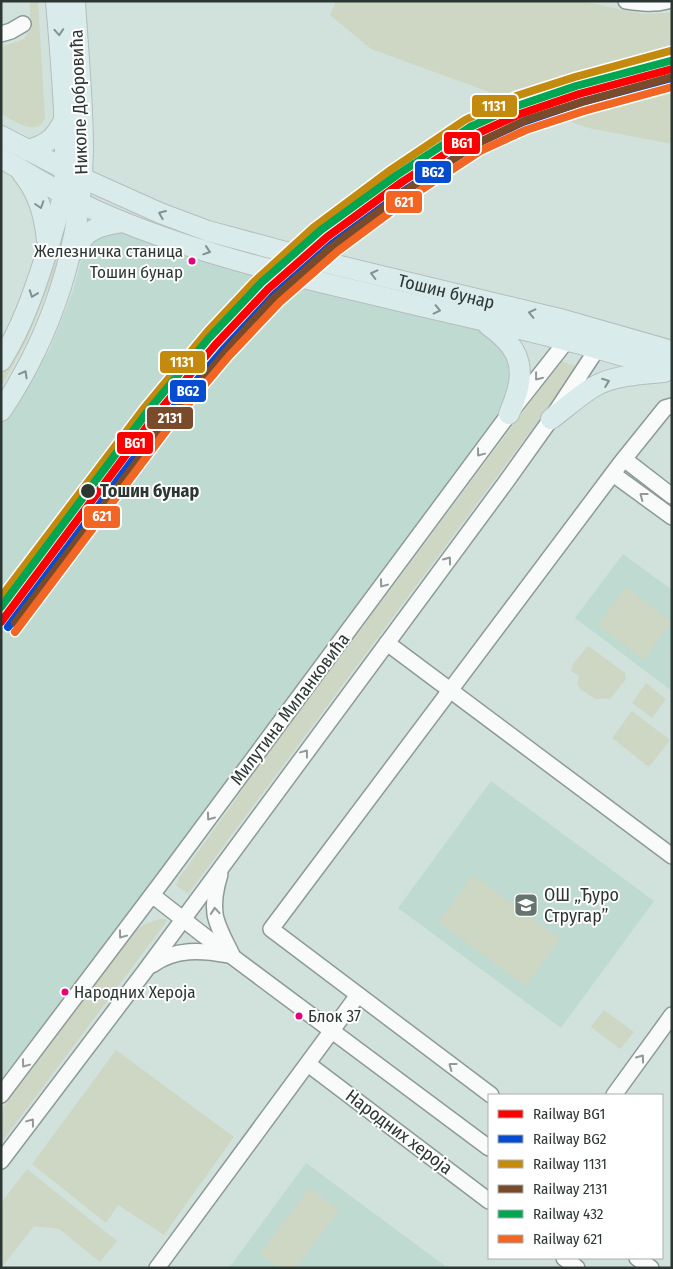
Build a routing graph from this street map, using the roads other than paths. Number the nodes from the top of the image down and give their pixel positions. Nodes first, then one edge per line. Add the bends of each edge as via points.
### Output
1 (56, 1) edge
2 (75, 1) edge
3 (626, 1) edge
4 (667, 1) edge
5 (23, 24) dead end
6 (1, 34) edge
7 (64, 118) junction
8 (1, 136) edge
9 (27, 150) junction
10 (10, 163) edge
11 (73, 174) junction
12 (72, 199) junction
13 (122, 222) junction
14 (48, 247) junction
15 (71, 254) junction
16 (482, 321) junction
17 (580, 324) junction
18 (567, 341) junction
19 (603, 341) junction
20 (672, 351) edge
21 (1, 361) edge
22 (672, 371) edge
23 (672, 406) edge
24 (1, 411) edge
25 (509, 414) junction
26 (551, 419) junction
27 (624, 459) junction
28 (613, 474) junction
29 (672, 496) edge
30 (672, 518) edge
31 (387, 643) junction
32 (451, 691) junction
33 (672, 856) edge
34 (224, 863) junction
35 (152, 896) junction
36 (182, 919) junction
37 (232, 956) junction
38 (145, 971) junction
39 (358, 995) junction
40 (672, 1015) edge
41 (332, 1031) junction
42 (308, 1064) junction
43 (490, 1094) edge
44 (615, 1094) edge
45 (1, 1095) edge
46 (488, 1147) edge
47 (1, 1161) edge
48 (488, 1200) edge
49 (565, 1259) edge
50 (639, 1259) edge
51 (157, 1268) edge
52 (577, 1268) edge
53 (651, 1268) edge

1 -> 7 main road, Николе Добровића
2 - 11 main road, Николе Добровића via 83,149
3 - 4 street via 649,4
5 - 6 street
7 - 9 main road via 58,131 47,142
7 - 11 main road, Николе Добровића
8 - 9 main road, Тошин бунар
9 - 11 main road, Тошин бунар
10 - 12 main road, Тошин бунар
10 -> 14 main road via 28,180 37,195
11 - 12 main road, Николе Добровића
17 -> 11 main road, Тошин бунар via 208,232
12 - 13 main road, Тошин бунар
12 - 14 main road
12 - 15 main road
13 - 15 main road via 92,230
13 -> 16 main road, Тошин бунар via 222,256
14 -> 21 main road via 26,313
24 -> 15 main road via 43,336
16 - 18 main road, Тошин бунар
16 - 25 main road via 512,345 518,358 519,382
17 - 18 street, Милутина Миланковића
17 - 19 main road, Тошин бунар
18 - 19 main road, Тошин бунар
18 -> 25 street, Милутина Миланковића
19 - 20 main road, Тошин бунар
19 - 22 main road, Тошин бунар
19 - 26 street
26 -> 22 main road via 587,392 612,379
23 - 27 street via 665,408
25 -> 35 street, Милутина Миланковића
31 -> 26 street
27 - 28 street
27 - 29 street
30 -> 28 street
28 - 32 street
31 - 32 street
34 -> 31 street
32 - 33 street
32 - 39 street via 271,929
34 - 36 street
37 -> 34 street via 215,914 217,883
35 - 36 street
35 -> 45 street, Милутина Миланковића
36 - 37 street
36 - 38 street
37 - 38 street via 182,952 159,960
37 - 41 street
47 -> 38 street
39 - 41 street
43 -> 39 street
44 -> 40 street
41 - 42 street
41 - 46 street
42 - 48 street, Народних хероја
42 - 51 street
49 - 52 street
50 - 53 street

